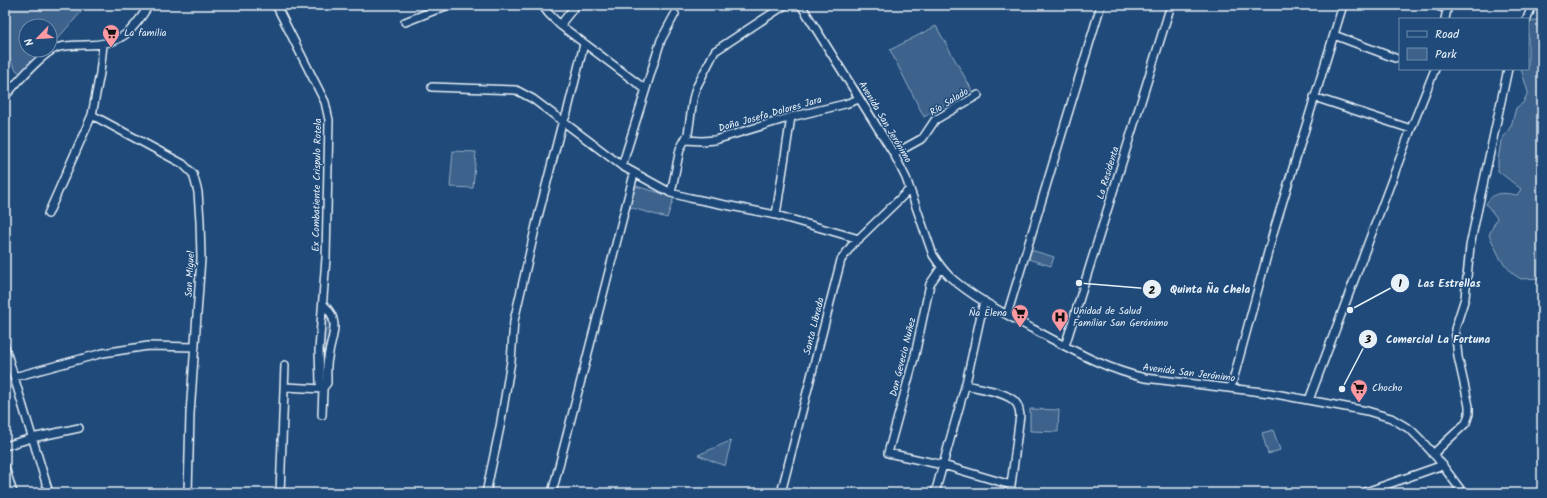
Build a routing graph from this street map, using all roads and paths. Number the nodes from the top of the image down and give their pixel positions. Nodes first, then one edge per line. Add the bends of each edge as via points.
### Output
1 (149, 5) edge
2 (276, 5) edge
3 (448, 5) edge
4 (542, 5) edge
5 (576, 5) edge
6 (785, 5) edge
7 (801, 5) edge
8 (1101, 5) edge
9 (1171, 5) edge
10 (1343, 5) edge
11 (1434, 5) edge
12 (1532, 5) edge
13 (1448, 7) edge
14 (675, 14) dead end
15 (1446, 18) edge
16 (1526, 18) edge
17 (405, 22) dead end
18 (560, 25) junction
19 (1334, 35) junction
20 (584, 44) junction
21 (103, 45) junction
22 (1395, 58) dead end
23 (1435, 70) edge
24 (1508, 70) edge
25 (432, 87) dead end
26 (645, 89) junction
27 (978, 95) dead end
28 (5, 96) edge
29 (1314, 97) junction
30 (859, 99) junction
31 (92, 115) junction
32 (791, 117) junction
33 (564, 122) junction
34 (1411, 129) junction
35 (686, 140) junction
36 (894, 154) junction
37 (622, 166) junction
38 (634, 174) junction
39 (910, 189) junction
40 (671, 193) junction
41 (48, 214) dead end
42 (776, 215) junction
43 (860, 239) junction
44 (941, 268) junction
45 (984, 301) junction
46 (324, 305) junction
47 (1007, 315) junction
48 (1065, 346) junction
49 (5, 347) edge
50 (196, 347) junction
51 (285, 365) dead end
52 (14, 377) junction
53 (965, 385) junction
54 (284, 387) junction
55 (1231, 388) junction
56 (323, 389) junction
57 (1309, 400) junction
58 (322, 415) dead end
59 (79, 428) dead end
60 (32, 438) junction
61 (5, 446) edge
62 (1433, 454) junction
63 (943, 465) junction
64 (1443, 466) junction
65 (5, 467) edge
66 (1011, 485) junction
67 (13, 493) edge
68 (49, 493) edge
69 (188, 493) edge
70 (280, 493) edge
71 (486, 493) edge
72 (552, 493) edge
73 (781, 493) edge
74 (935, 493) edge
75 (1010, 493) edge
76 (1362, 493) edge
77 (1463, 493) edge

1 - 21 street via 140,20 126,34
2 - 46 street, Ex Combatiente Crispulo Rotela via 325,102 329,120
3 - 17 street
4 - 18 street
5 - 18 street
6 - 35 street via 715,51 692,99
7 - 30 street, Avenida San Jerónimo
8 - 47 street
9 - 48 street, La Residenta
10 - 19 street
11 - 13 street
12 - 16 street
13 - 15 street
14 - 26 street via 661,40
18 - 20 street
19 - 22 street
19 - 29 street
20 - 26 street
20 - 33 street
21 - 28 street via 66,46 51,50
21 - 31 street
23 - 34 street
24 - 62 street via 1470,246 1465,298 1455,329 1470,414 1466,423
25 - 33 street via 516,90
26 - 37 street
27 - 36 street, Río Salado via 935,120 923,138
29 - 34 street
29 - 55 street
30 - 32 street, Doña Josefa Dolores Jara
30 - 36 street, Avenida San Jerónimo
31 - 41 street
31 - 50 street, San Miguel via 183,164 193,174 198,192 201,236
32 - 35 street, Doña Josefa Dolores Jara via 716,140
32 - 42 street
33 - 37 street
33 - 71 street via 536,225 514,321 511,361
34 - 57 street
35 - 40 street via 680,149
36 - 39 street, Avenida San Jerónimo
37 - 38 street
38 - 40 street
38 - 72 street
39 - 43 street, Santa Librada
39 - 44 street, Avenida San Jerónimo via 933,255
40 - 42 street
42 - 43 street
43 - 73 street, Santa Librada via 841,260
44 - 45 street, Avenida San Jerónimo
44 - 63 street, Don Gevecio Nuñez via 930,284 915,355 888,453
45 - 47 street, Avenida San Jerónimo
45 - 53 street
46 - 56 street, Ex Combatiente Crispulo Rotela via 319,350 320,383
46 - 56 street, Ex Combatiente Crispulo Rotela via 330,312 335,329 328,359 327,383
47 - 48 street, Avenida San Jerónimo
48 - 55 street, Avenida San Jerónimo via 1126,374
49 - 52 street
50 - 52 street via 148,346 103,353
50 - 69 street, San Miguel via 190,414
51 - 54 street
52 - 60 street
53 - 63 street
53 - 66 street via 1008,396 1016,403 1020,415
54 - 56 street
54 - 70 street
55 - 57 street, Avenida San Jerónimo
56 - 58 street, Ex Combatiente Crispulo Rotela
57 - 62 street, Avenida San Jerónimo via 1391,418 1410,430
59 - 60 street
60 - 61 street
60 - 68 street
62 - 64 street, Avenida San Jerónimo
63 - 66 street
63 - 74 street
64 - 76 street
64 - 77 street, Avenida San Jerónimo
65 - 67 street
66 - 75 street

